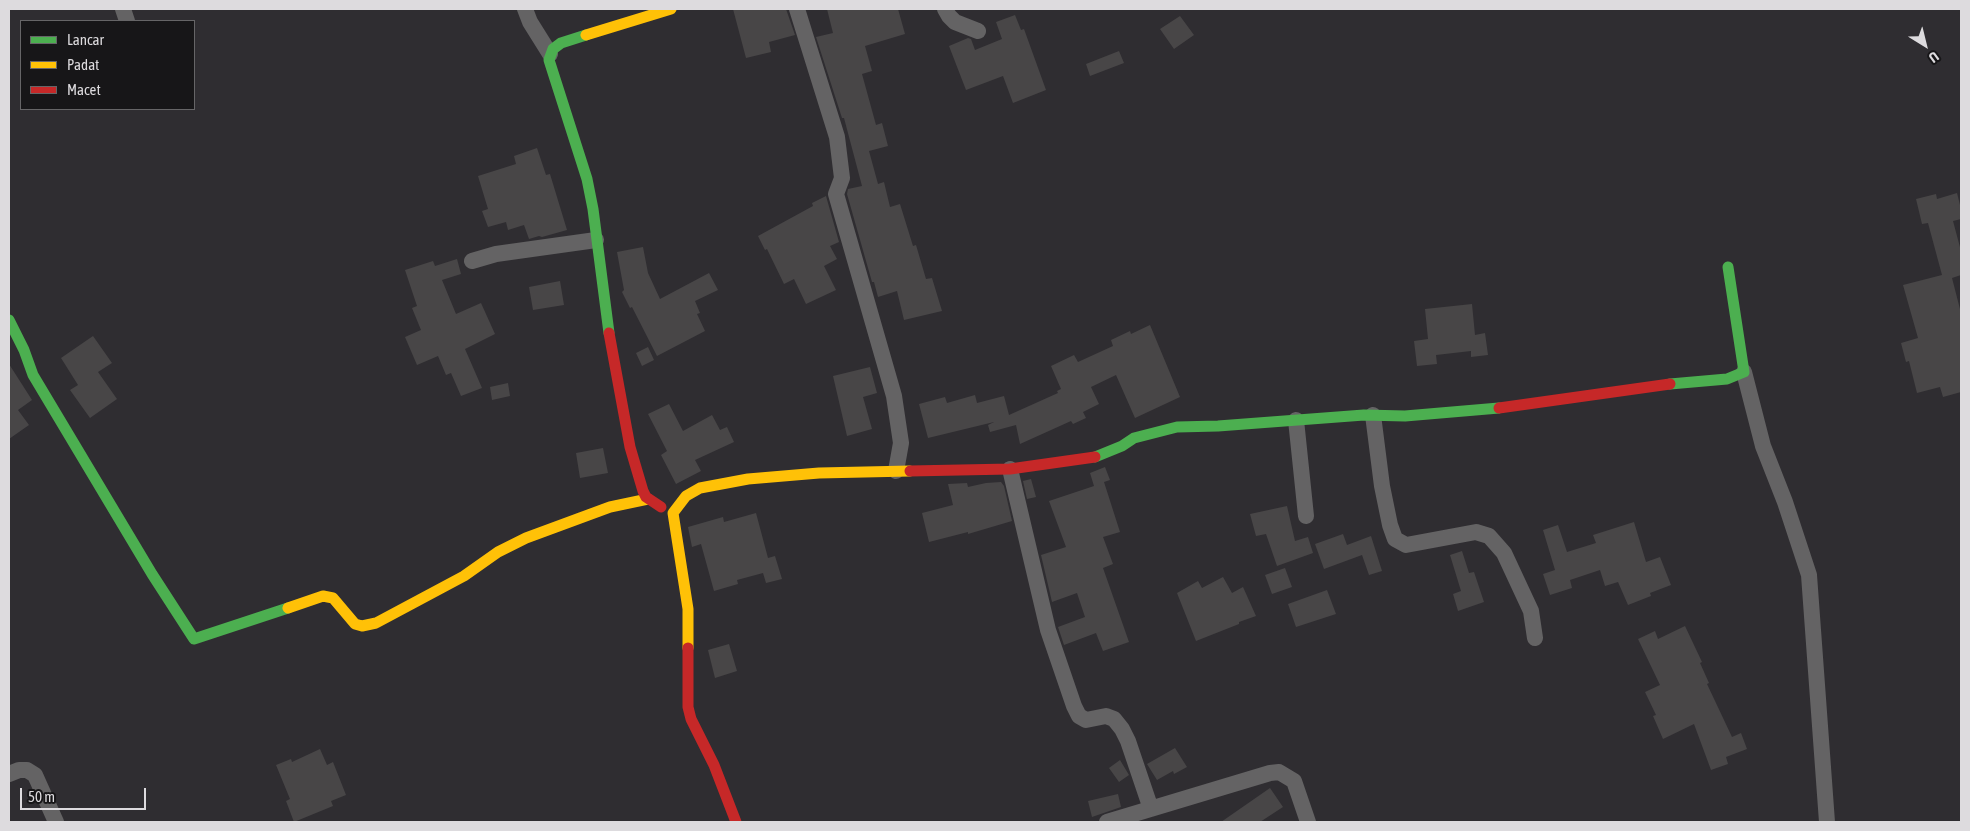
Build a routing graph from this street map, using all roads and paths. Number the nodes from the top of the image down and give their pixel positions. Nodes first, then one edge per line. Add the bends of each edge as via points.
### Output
1 (525, 9) edge
2 (671, 9) edge
3 (797, 9) edge
4 (945, 9) edge
5 (978, 32) dead end
6 (550, 54) junction
7 (596, 240) junction
8 (472, 261) dead end
9 (1728, 267) dead end
10 (9, 320) edge
11 (1744, 372) junction
12 (1373, 415) junction
13 (1296, 420) junction
14 (1010, 469) junction
15 (896, 471) junction
16 (648, 498) junction
17 (673, 513) junction
18 (1306, 516) dead end
19 (1535, 638) dead end
20 (9, 774) edge
21 (1151, 809) junction
22 (56, 822) edge
23 (736, 822) edge
24 (1107, 822) edge
25 (1308, 822) edge
26 (1826, 822) edge

1 - 6 street
2 - 6 street via 561,43
3 - 15 street via 836,137 842,178 836,194 894,396 901,443
4 - 5 street via 956,22
6 - 7 street via 549,64 587,179
7 - 8 street via 496,254
7 - 16 street via 610,344 630,447
9 - 11 street
10 - 16 street via 33,375 194,639 322,596 332,598 355,624 376,623 526,538 610,507
11 - 12 street via 1727,379 1642,387 1512,407 1405,416
11 - 26 street via 1763,446 1809,574
12 - 13 street
12 - 19 street via 1382,486 1395,539 1406,545 1476,532 1489,536 1504,553 1531,611
13 - 14 street via 1176,427 1134,438 1093,458
13 - 18 street
14 - 15 street
14 - 21 street via 1048,630 1074,706 1079,716 1086,720 1106,716 1114,719 1122,729
15 - 17 street via 819,473 716,484 686,496
16 - 17 street
17 - 23 street via 688,609 688,707
20 - 22 street via 27,770 35,775
21 - 24 street
21 - 25 street via 1279,772 1294,781

